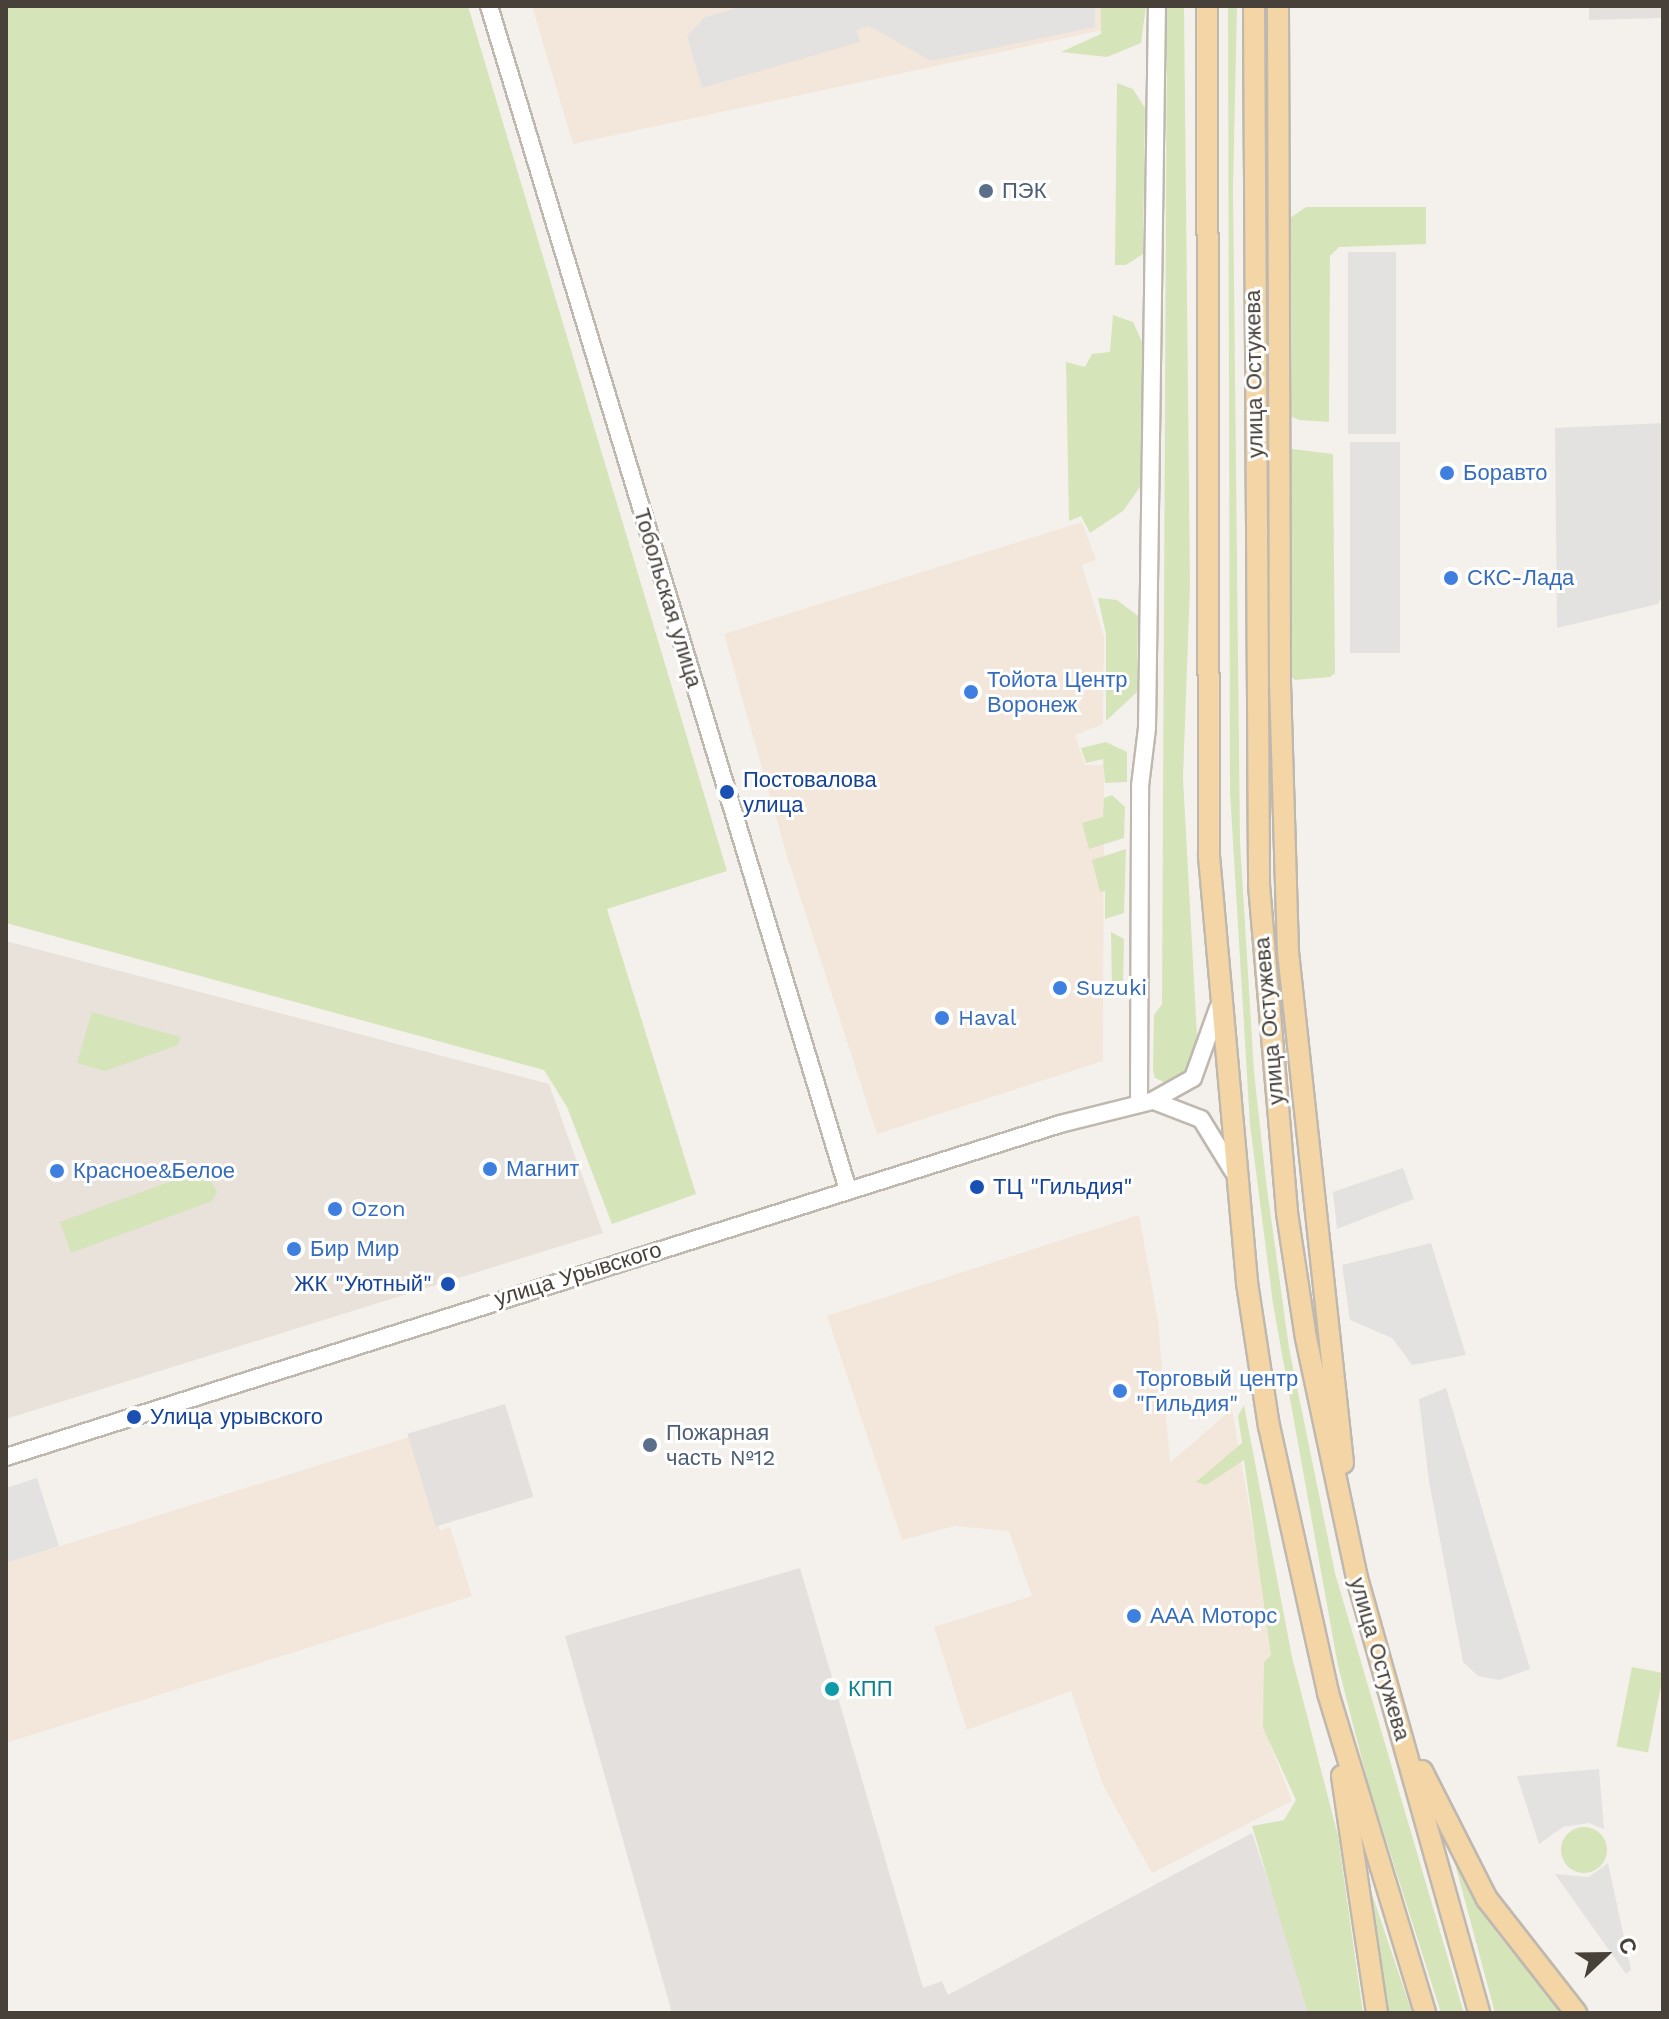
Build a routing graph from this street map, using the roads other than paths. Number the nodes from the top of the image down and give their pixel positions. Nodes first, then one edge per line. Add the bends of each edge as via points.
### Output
1 (489, 6) edge
2 (1157, 6) edge
3 (1205, 6) edge
4 (1254, 6) edge
5 (1278, 6) edge
6 (1219, 1004) junction
7 (1145, 1102) junction
8 (1238, 1184) junction
9 (848, 1190) junction
10 (6, 1457) edge
11 (1357, 1578) junction
12 (1328, 1693) junction
13 (1395, 1713) junction
14 (1377, 2013) edge
15 (1425, 2013) edge
16 (1479, 2013) edge
17 (1576, 2013) edge

1 - 9 street, Тобольская улица
2 - 7 street via 1147,712 1140,786
3 - 6 main road, улица Остужева via 1209,856
4 - 11 main road, улица Остужева via 1254,651 1268,1024 1306,1338
5 - 11 main road via 1280,667 1288,952
6 - 7 street, улица Урывского via 1208,1049 1193,1078
6 - 8 main road, улица Остужева
7 - 8 street via 1201,1119 1219,1142
7 - 9 street, улица Урывского
8 - 12 main road, улица Остужева via 1269,1426
9 - 10 street, улица Урывского
11 - 13 main road, улица Остужева
12 - 14 main road
12 - 15 main road, улица Остужева
13 - 16 main road, улица Остужева
13 - 17 main road via 1487,1899

